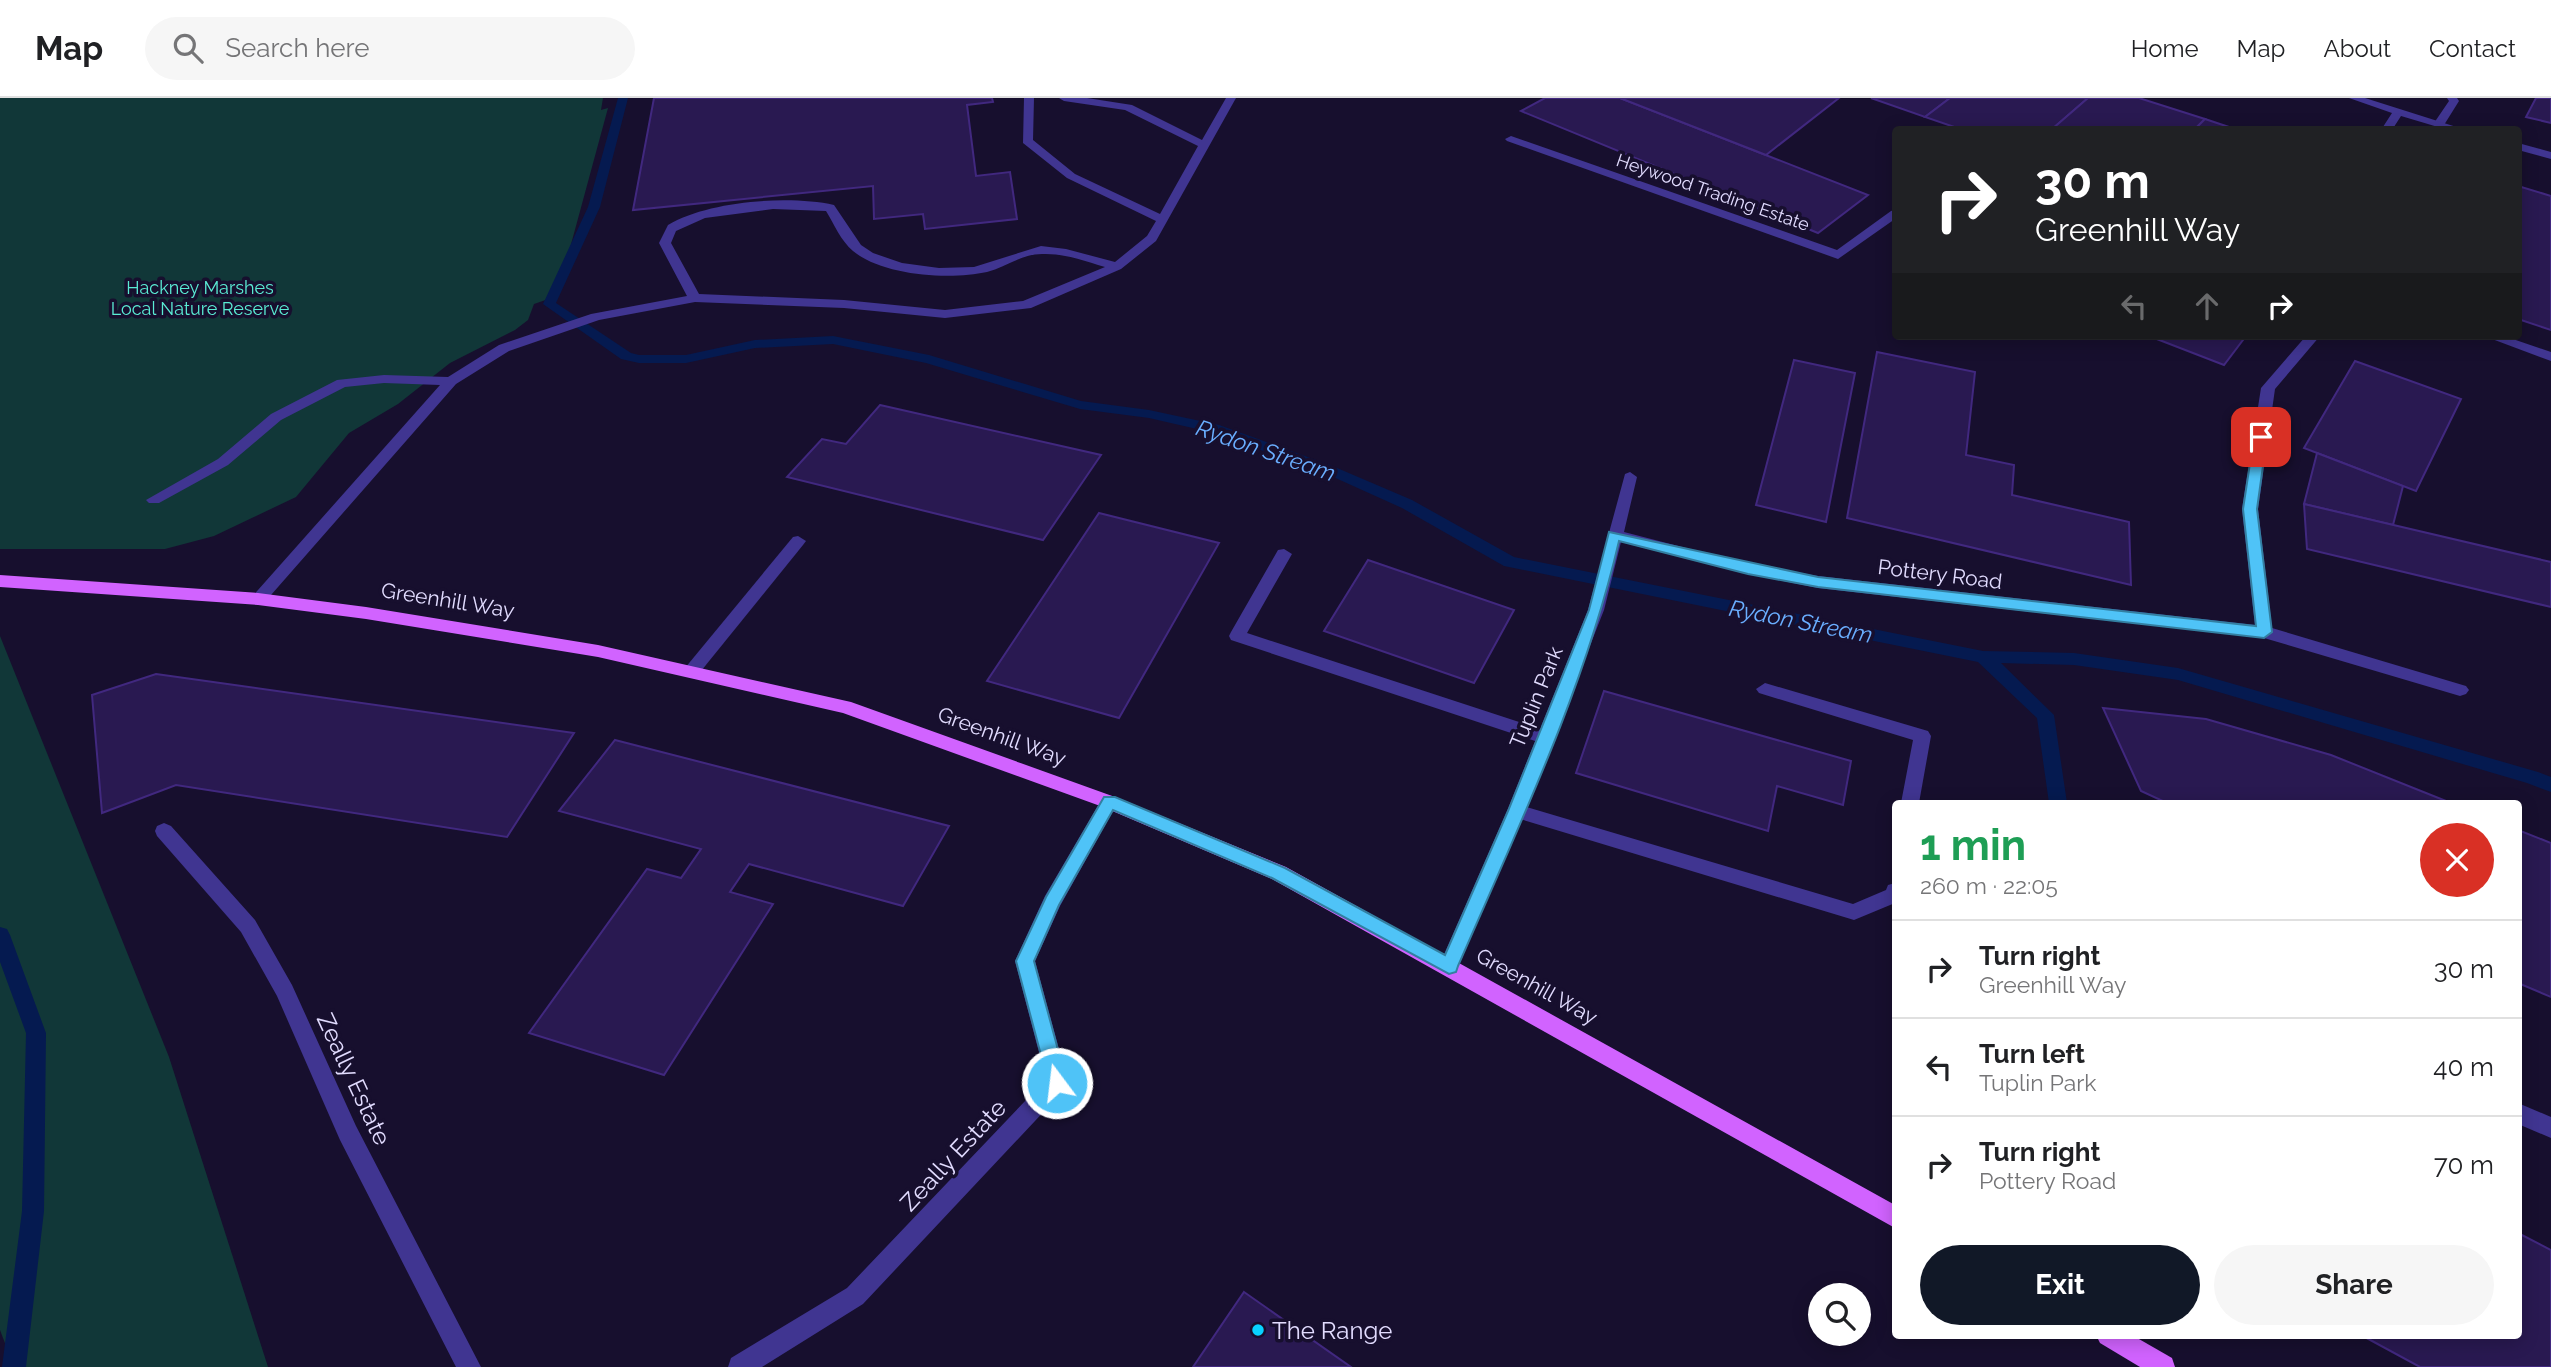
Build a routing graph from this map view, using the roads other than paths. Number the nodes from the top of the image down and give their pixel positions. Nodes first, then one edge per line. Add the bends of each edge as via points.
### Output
1 (1029, 98) edge
2 (1064, 98) edge
3 (1231, 98) edge
4 (2354, 98) edge
5 (2452, 98) edge
6 (2399, 111) junction
7 (2441, 124) junction
8 (2388, 126) edge
9 (2448, 126) edge
10 (1511, 139) dead end
11 (1206, 146) junction
12 (2522, 147) edge
13 (2551, 156) edge
14 (1892, 216) edge
15 (1161, 219) junction
16 (1117, 266) junction
17 (695, 298) junction
18 (2310, 340) edge
19 (2502, 340) edge
20 (2551, 357) edge
21 (451, 381) junction
22 (1630, 477) dead end
23 (154, 499) dead end
24 (1614, 535) junction
25 (798, 541) dead end
26 (1284, 554) dead end
27 (0, 581) edge
28 (258, 599) junction
29 (2264, 632) junction
30 (691, 672) junction
31 (1765, 690) dead end
32 (2460, 690) dead end
33 (1544, 737) junction
34 (1911, 800) edge
35 (1110, 802) junction
36 (1516, 811) junction
37 (164, 831) dead end
38 (1892, 896) edge
39 (1449, 966) junction
40 (2522, 1115) edge
41 (2551, 1128) edge
42 (1892, 1215) edge
43 (2115, 1339) edge
44 (469, 1367) edge
45 (740, 1367) edge
46 (2163, 1367) edge

1 - 15 street via 1027,141 1072,176
2 - 11 street via 1128,107
3 - 11 street
4 - 6 street
5 - 7 street
6 - 7 street
6 - 8 street
7 - 9 street
10 - 14 street, Heywood Trading Estate via 1838,255
11 - 15 street
12 - 13 street
15 - 16 street via 1152,238
16 - 17 street via 1026,305 945,314 844,304
16 - 17 street via 1049,250 1029,251 984,269 915,268 877,260 856,247 830,208 811,203 716,212 671,229 665,243
17 - 21 street via 596,317 504,348
18 - 29 street via 2268,388 2250,509
19 - 20 street
21 - 23 street via 342,383 276,417 223,462
21 - 28 street
22 - 24 street, Tuplin Park
24 - 29 street, Pottery Road via 1818,582
24 - 33 street, Tuplin Park via 1596,610
25 - 30 street
26 - 33 street via 1237,636
27 - 28 main road, Greenhill Way
28 - 30 main road, Greenhill Way via 598,651
29 - 32 street, Pottery Road
30 - 35 main road, Greenhill Way via 845,707
31 - 34 street via 1922,736
33 - 36 street, Tuplin Park
35 - 39 main road, Greenhill Way via 1279,873
35 - 45 street, Zeally Estate via 1052,902 1025,961 1057,1083 855,1296
36 - 38 street via 1854,912
36 - 39 street, Tuplin Park
37 - 44 street, Zeally Estate via 248,926 285,990 348,1133
39 - 42 main road, Greenhill Way
40 - 41 street
43 - 46 main road

